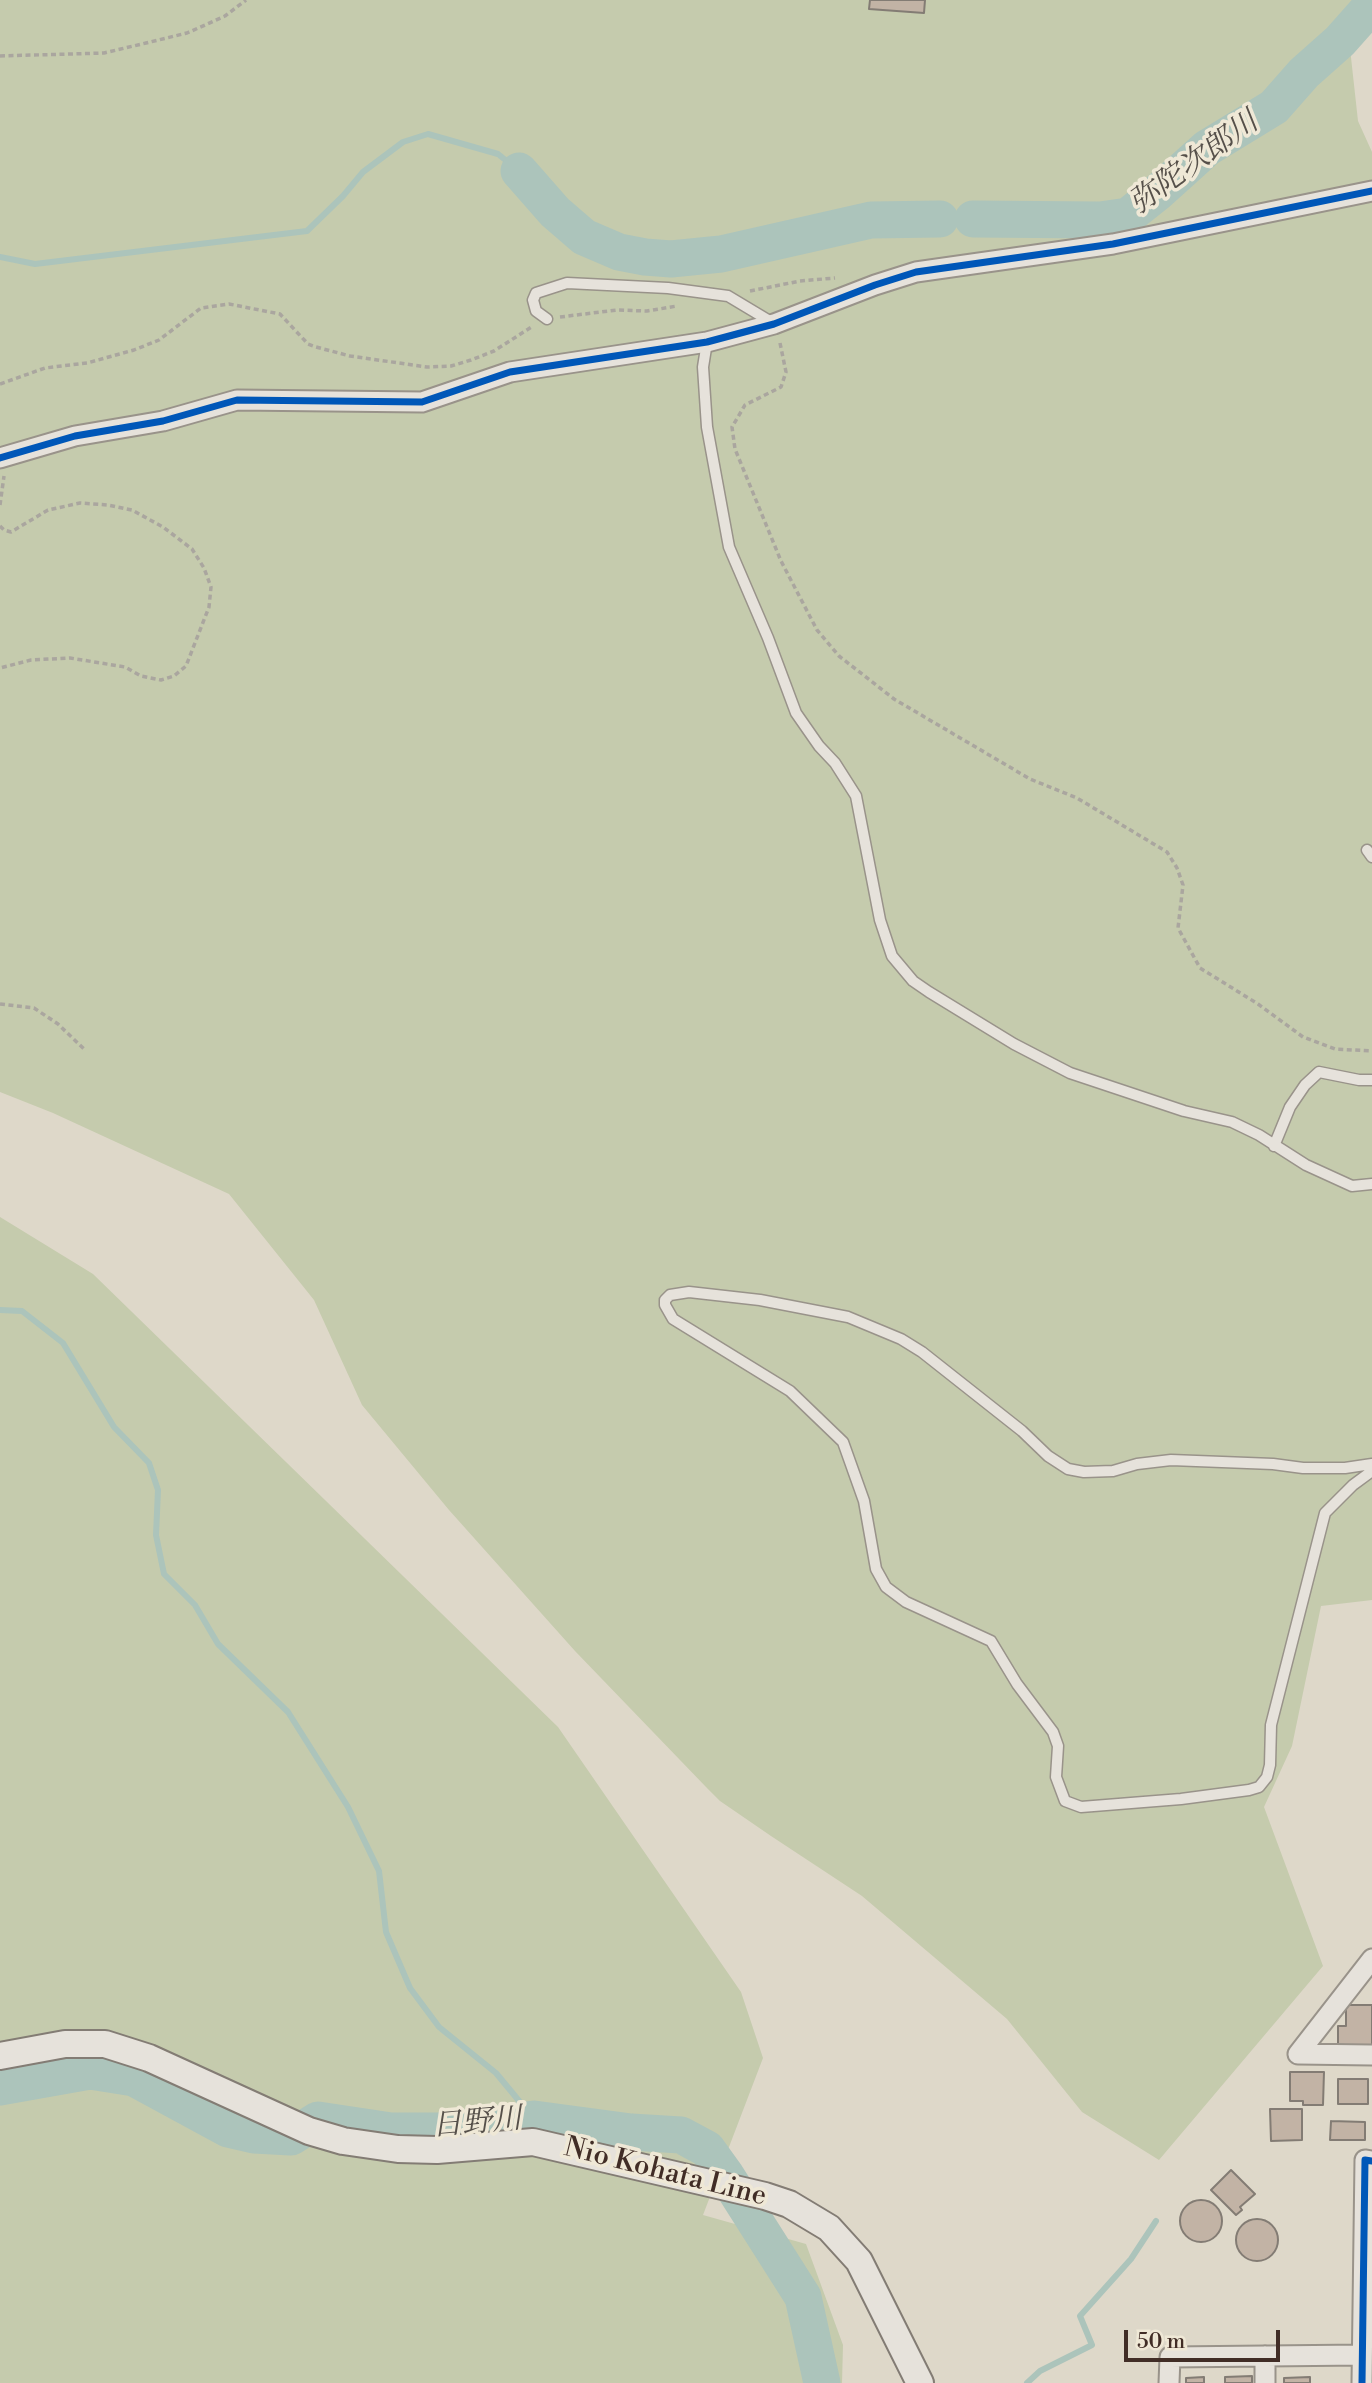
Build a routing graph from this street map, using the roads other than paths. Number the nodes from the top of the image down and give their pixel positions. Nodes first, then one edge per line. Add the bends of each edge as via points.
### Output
1 (1372, 191) edge
2 (547, 319) road end
3 (774, 324) junction
4 (707, 342) junction
5 (0, 458) edge
6 (1372, 1080) edge
7 (1275, 1146) junction
8 (1372, 1184) edge
9 (1372, 1464) edge
10 (1372, 1471) edge
11 (1372, 1959) edge
12 (1372, 2055) edge
13 (0, 2056) edge
14 (1372, 2161) edge
15 (1362, 2355) junction
16 (1265, 2356) junction
17 (920, 2383) edge
18 (1169, 2383) edge
19 (1265, 2383) edge
20 (1362, 2383) edge

1 - 3 street via 1113,244 916,272
2 - 3 lane via 536,311 536,293 567,282 728,296
3 - 4 street
4 - 5 street via 510,372 422,402 237,400 163,421 75,436
4 - 7 lane via 703,367 707,427 729,547 796,713 856,796 880,920 892,956 929,992 1070,1073 1232,1122
6 - 7 lane via 1320,1072 1290,1107
7 - 8 lane via 1352,1186
9 - 10 lane via 1303,1468 1171,1460 1113,1471 1068,1469 901,1339 848,1317 760,1300 690,1292 665,1300 673,1319 790,1391 843,1443 864,1501 876,1569 886,1587 906,1602 990,1640 1053,1732 1058,1746 1056,1777 1065,1801 1082,1807 1259,1787 1270,1765 1271,1725 1325,1513
11 - 12 street via 1298,2054
13 - 17 main road, Nio Kohata Line via 65,2044 105,2044 149,2058 212,2089 343,2141 437,2150 533,2142 789,2204 829,2228 859,2261
14 - 15 street via 1365,2160
15 - 16 street
15 - 20 street
16 - 18 street via 1170,2357
16 - 19 street

